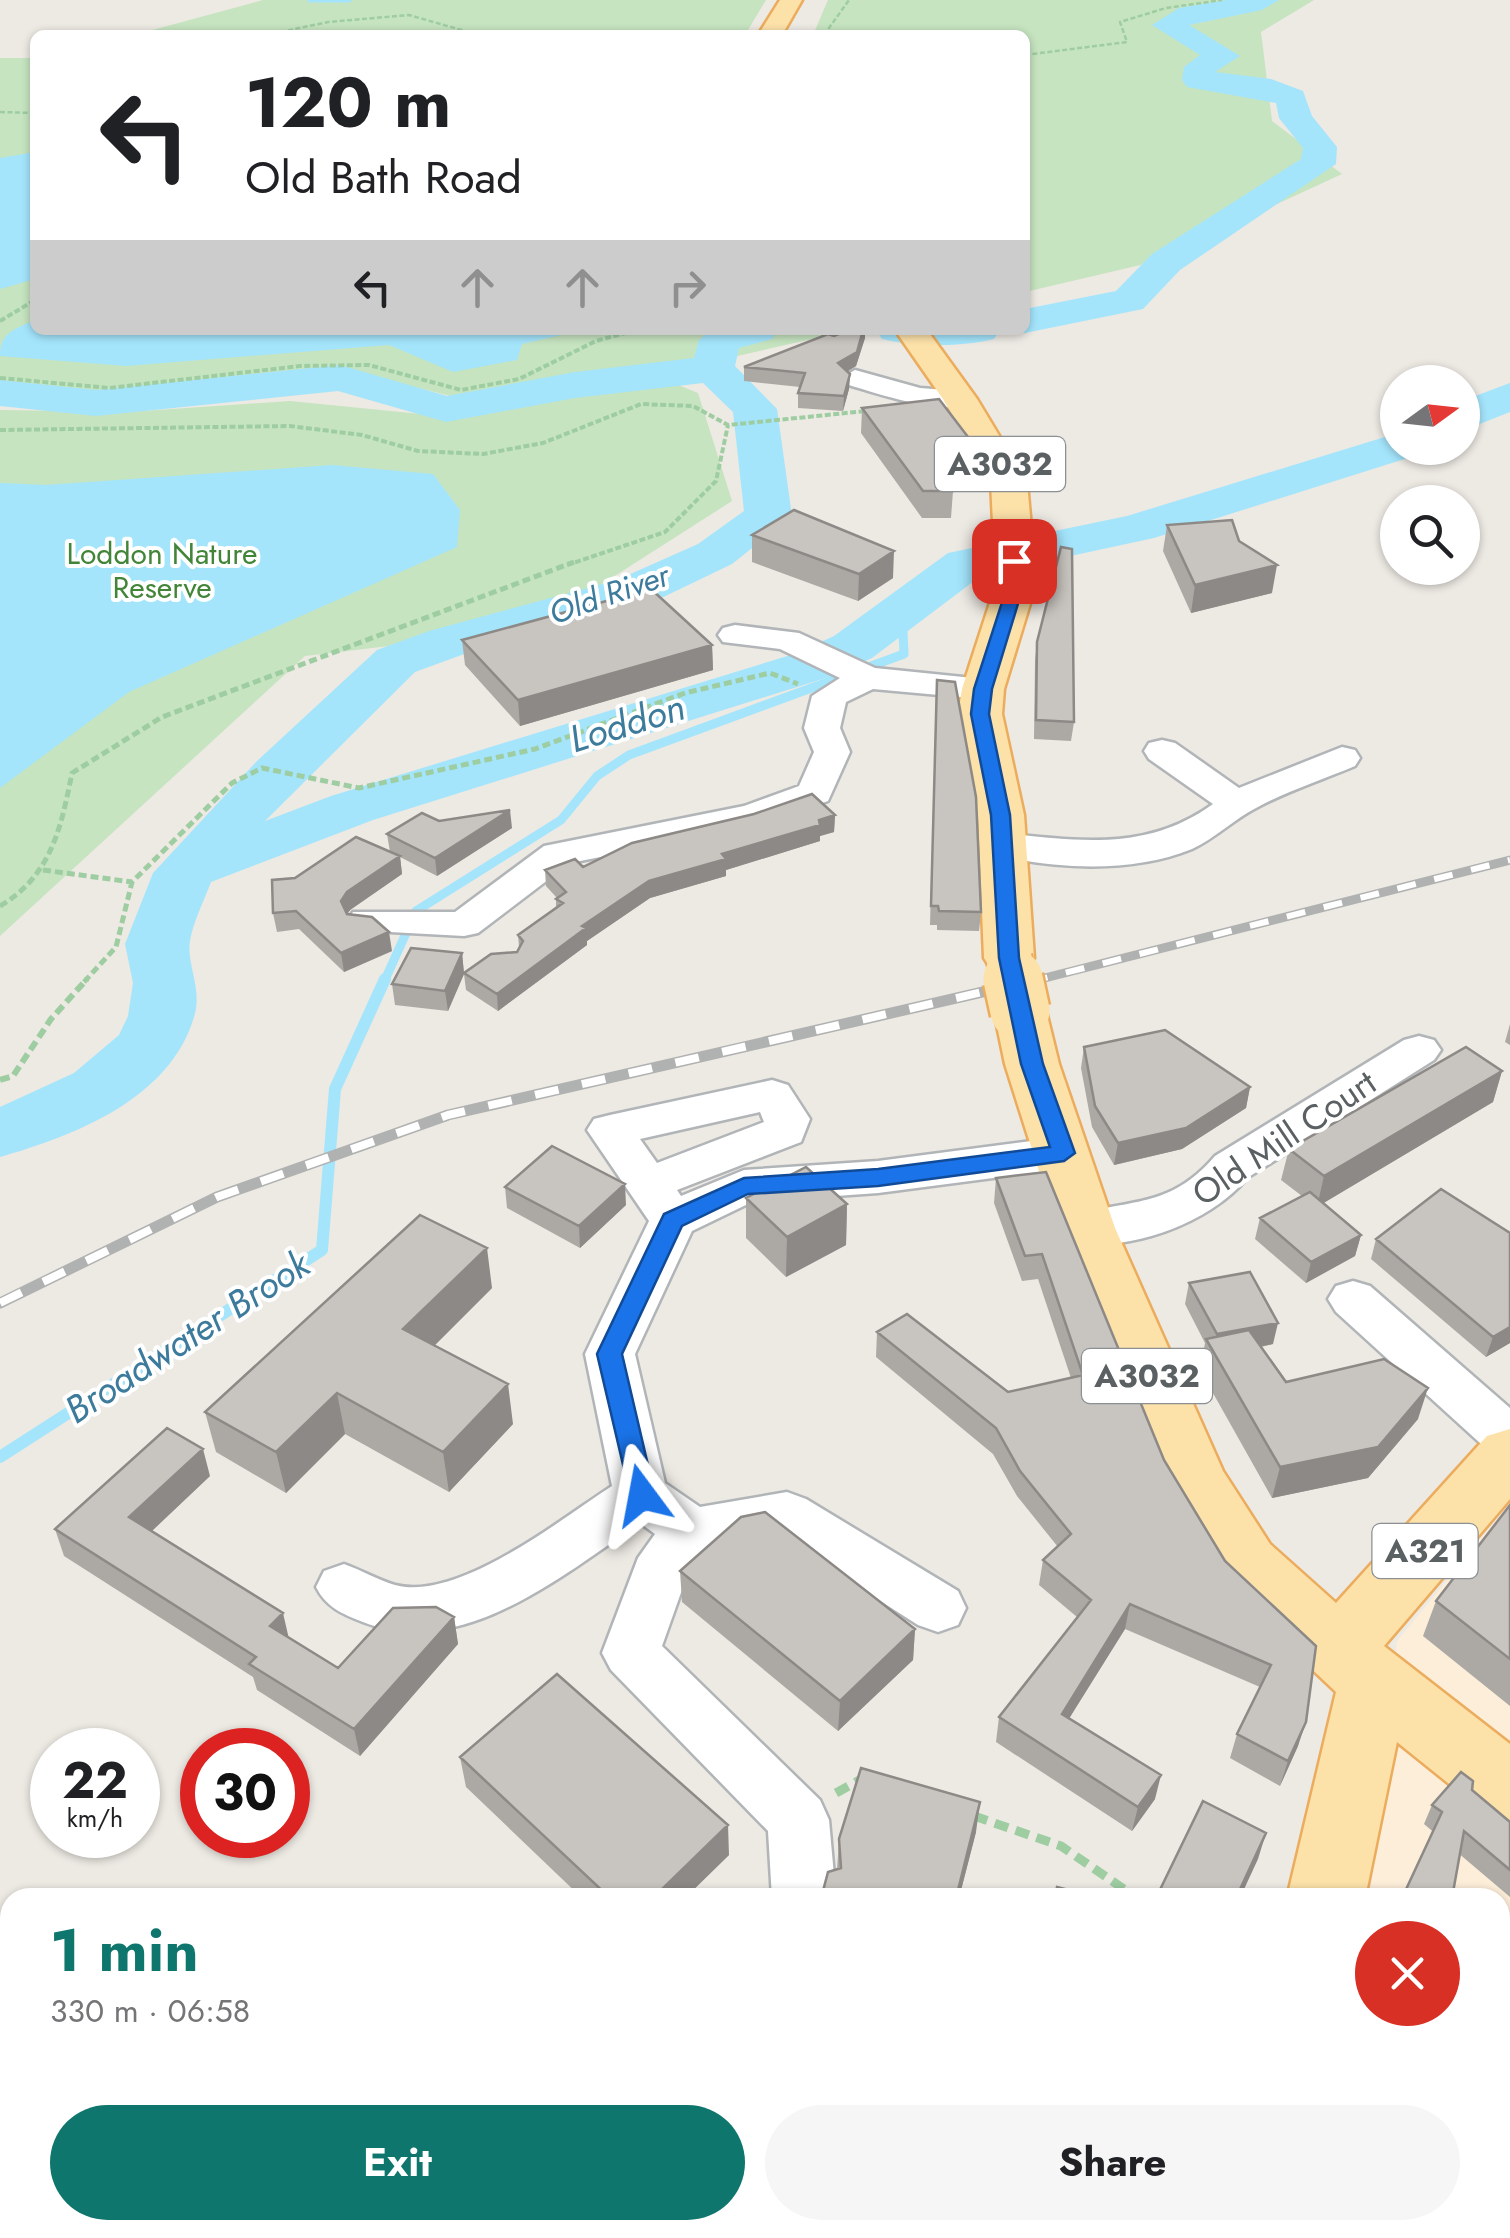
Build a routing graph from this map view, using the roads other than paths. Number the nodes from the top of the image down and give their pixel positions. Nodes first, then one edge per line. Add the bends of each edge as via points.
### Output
1 (791, 0) edge
2 (773, 30) edge
3 (914, 336) edge
4 (854, 378) edge
5 (960, 399) junction
6 (826, 620) dead end
7 (734, 635) dead end
8 (794, 644) junction
9 (864, 676) junction
10 (983, 689) junction
11 (1162, 751) dead end
12 (1342, 758) dead end
13 (1232, 804) junction
14 (1001, 845) junction
15 (366, 921) edge
16 (1419, 1050) dead end
17 (1064, 1153) junction
18 (1086, 1228) junction
19 (1353, 1298) dead end
20 (1510, 1439) edge
21 (1510, 1454) edge
22 (642, 1495) junction
23 (692, 1531) junction
24 (344, 1587) dead end
25 (938, 1608) dead end
26 (1357, 1665) junction
27 (1510, 1788) edge
28 (803, 1888) edge
29 (1327, 1888) edge

1 - 2 main road
3 - 5 main road, A3032
4 - 5 street via 918,396
5 - 10 main road, A3032 via 1009,482 1016,584
6 - 8 street
7 - 8 street
8 - 9 street
9 - 10 street
9 - 15 street via 830,696 822,728 832,752 815,793 753,816 558,854 476,936
10 - 14 main road, A3032 via 980,714
11 - 13 street
12 - 13 street
13 - 14 street via 1212,824 1168,848 1111,856
14 - 17 main road, A3032 via 1015,984 1032,1064
16 - 18 street, Old Mill Court via 1231,1166 1214,1191 1156,1219
17 - 18 main road, A3032
17 - 22 street via 878,1178 744,1186 659,1203 610,1354
18 - 26 main road, A3032 via 1195,1483 1246,1564
19 - 20 street
21 - 26 main road, A321
22 - 23 street
22 - 24 street via 479,1593 440,1609 396,1610
23 - 25 street via 787,1514
23 - 28 street via 666,1558 632,1653 798,1820
26 - 27 main road, A3032
26 - 29 main road, A321

